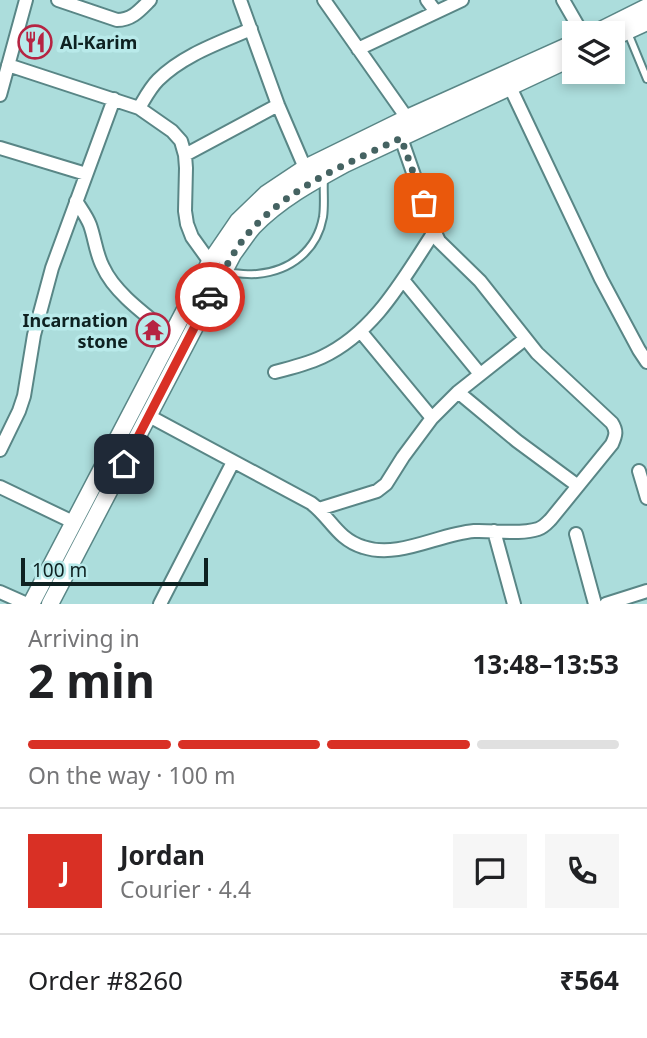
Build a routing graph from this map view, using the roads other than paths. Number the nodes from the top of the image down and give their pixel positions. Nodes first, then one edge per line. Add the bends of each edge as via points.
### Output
1 (26, 0) edge
2 (58, 0) edge
3 (150, 0) edge
4 (240, 0) edge
5 (324, 0) edge
6 (427, 0) edge
7 (462, 0) edge
8 (563, 0) edge
9 (647, 7) edge
10 (436, 12) junction
11 (575, 21) edge
12 (619, 21) edge
13 (647, 22) edge
14 (251, 29) junction
15 (625, 33) edge
16 (625, 43) edge
17 (562, 48) edge
18 (358, 49) junction
19 (7, 56) edge
20 (562, 63) edge
21 (647, 79) edge
22 (510, 87) junction
23 (0, 95) edge
24 (114, 99) junction
25 (278, 105) junction
26 (139, 108) junction
27 (407, 118) junction
28 (401, 138) junction
29 (0, 148) edge
30 (185, 155) junction
31 (305, 168) junction
32 (86, 174) junction
33 (324, 176) junction
34 (76, 201) junction
35 (434, 232) junction
36 (216, 267) junction
37 (403, 280) junction
38 (361, 332) junction
39 (172, 336) junction
40 (525, 339) junction
41 (647, 362) edge
42 (275, 372) dead end
43 (480, 374) junction
44 (458, 393) junction
45 (149, 416) junction
46 (432, 418) junction
47 (0, 450) edge
48 (233, 462) junction
49 (639, 471) dead end
50 (578, 486) junction
51 (0, 487) edge
52 (647, 498) edge
53 (319, 509) junction
54 (73, 522) junction
55 (494, 531) junction
56 (576, 534) dead end
57 (647, 591) edge
58 (0, 592) edge
59 (29, 604) edge
60 (50, 604) edge
61 (160, 604) edge
62 (514, 604) edge
63 (595, 604) edge
64 (606, 604) edge

1 - 19 street
2 - 3 street via 126,20
4 - 14 street
5 - 18 street
6 - 10 street
7 - 10 street
8 - 11 street
9 - 12 street
10 - 18 street
13 - 15 street
14 - 25 street
14 - 26 street via 175,66 158,80
16 - 21 lane
17 - 27 street
18 - 27 street
19 - 23 street
19 - 24 street
20 - 22 street
22 - 28 street
22 - 41 street via 601,279
24 - 26 street
24 - 32 street
25 - 30 street
25 - 31 street
26 - 30 street via 172,131
27 - 31 street
28 - 33 street
28 - 35 street
29 - 32 street
30 - 36 street via 187,224
31 - 36 street via 238,220
32 - 34 street
33 - 36 street via 281,202
33 - 36 lane via 319,233 300,258 254,275
34 - 39 street via 112,282
34 - 47 street via 48,282 24,396
35 - 37 street
35 - 40 street
36 - 39 street
36 - 45 street
37 - 38 street
37 - 43 street
38 - 42 street via 323,357
38 - 46 street
39 - 54 street
40 - 43 street
40 - 50 street via 616,429 612,443
43 - 44 street
44 - 46 street
44 - 50 street
45 - 48 street
45 - 60 street
46 - 53 street via 386,484
48 - 53 street
48 - 61 street
49 - 52 street
50 - 55 street via 544,526
51 - 54 street
53 - 55 street via 350,542 378,551 472,531
54 - 59 street
55 - 62 street
56 - 63 street
57 - 64 street
58 - 59 street

